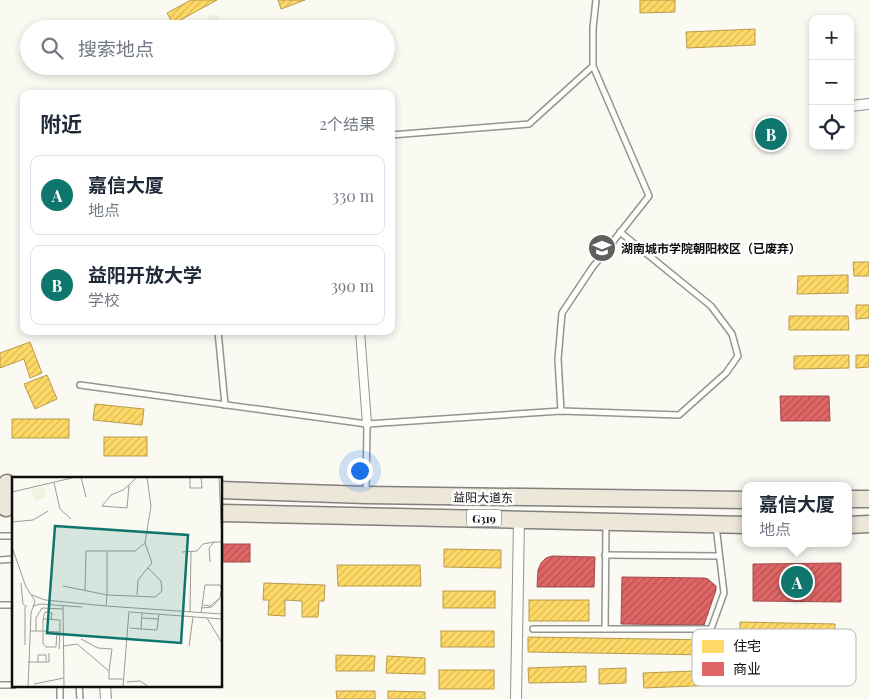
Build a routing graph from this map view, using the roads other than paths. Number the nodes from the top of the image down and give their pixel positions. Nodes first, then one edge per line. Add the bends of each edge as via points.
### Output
1 (596, 0) edge
2 (593, 66) junction
3 (869, 104) edge
4 (854, 106) edge
5 (395, 135) edge
6 (620, 232) junction
7 (218, 335) edge
8 (360, 335) edge
9 (80, 385) dead end
10 (225, 405) junction
11 (561, 411) junction
12 (367, 424) junction
13 (7, 483) edge
14 (222, 490) edge
15 (366, 495) junction
16 (852, 499) edge
17 (869, 499) edge
18 (742, 500) edge
19 (7, 508) edge
20 (222, 513) edge
21 (518, 519) junction
22 (606, 522) junction
23 (852, 524) edge
24 (869, 524) edge
25 (716, 525) junction
26 (742, 525) edge
27 (605, 555) junction
28 (719, 556) junction
29 (533, 628) dead end
30 (605, 629) junction
31 (60, 686) edge
32 (79, 686) edge
33 (105, 686) edge
34 (60, 699) edge
35 (80, 699) edge
36 (106, 699) edge
37 (516, 699) edge

1 - 2 lane
2 - 5 lane via 529,124
2 - 6 lane via 649,196
3 - 4 street
6 - 11 lane via 562,312 558,359
6 - 11 lane via 711,306 732,334 738,356 726,372 679,415
7 - 10 lane
8 - 12 street
9 - 10 lane
10 - 12 lane
11 - 12 lane
12 - 15 lane
13 - 19 main road
14 - 15 main road, 益阳大道东 / G319
15 - 18 main road, 益阳大道东 / G319
16 - 17 main road
20 - 21 main road, G319
21 - 22 main road, G319
21 - 37 street
22 - 25 main road, G319
22 - 27 lane
23 - 24 main road
25 - 26 main road, G319
25 - 28 lane
27 - 28 lane
27 - 30 lane
28 - 30 lane via 724,593 711,629
29 - 30 lane
31 - 34 lane
32 - 35 lane
33 - 36 street

